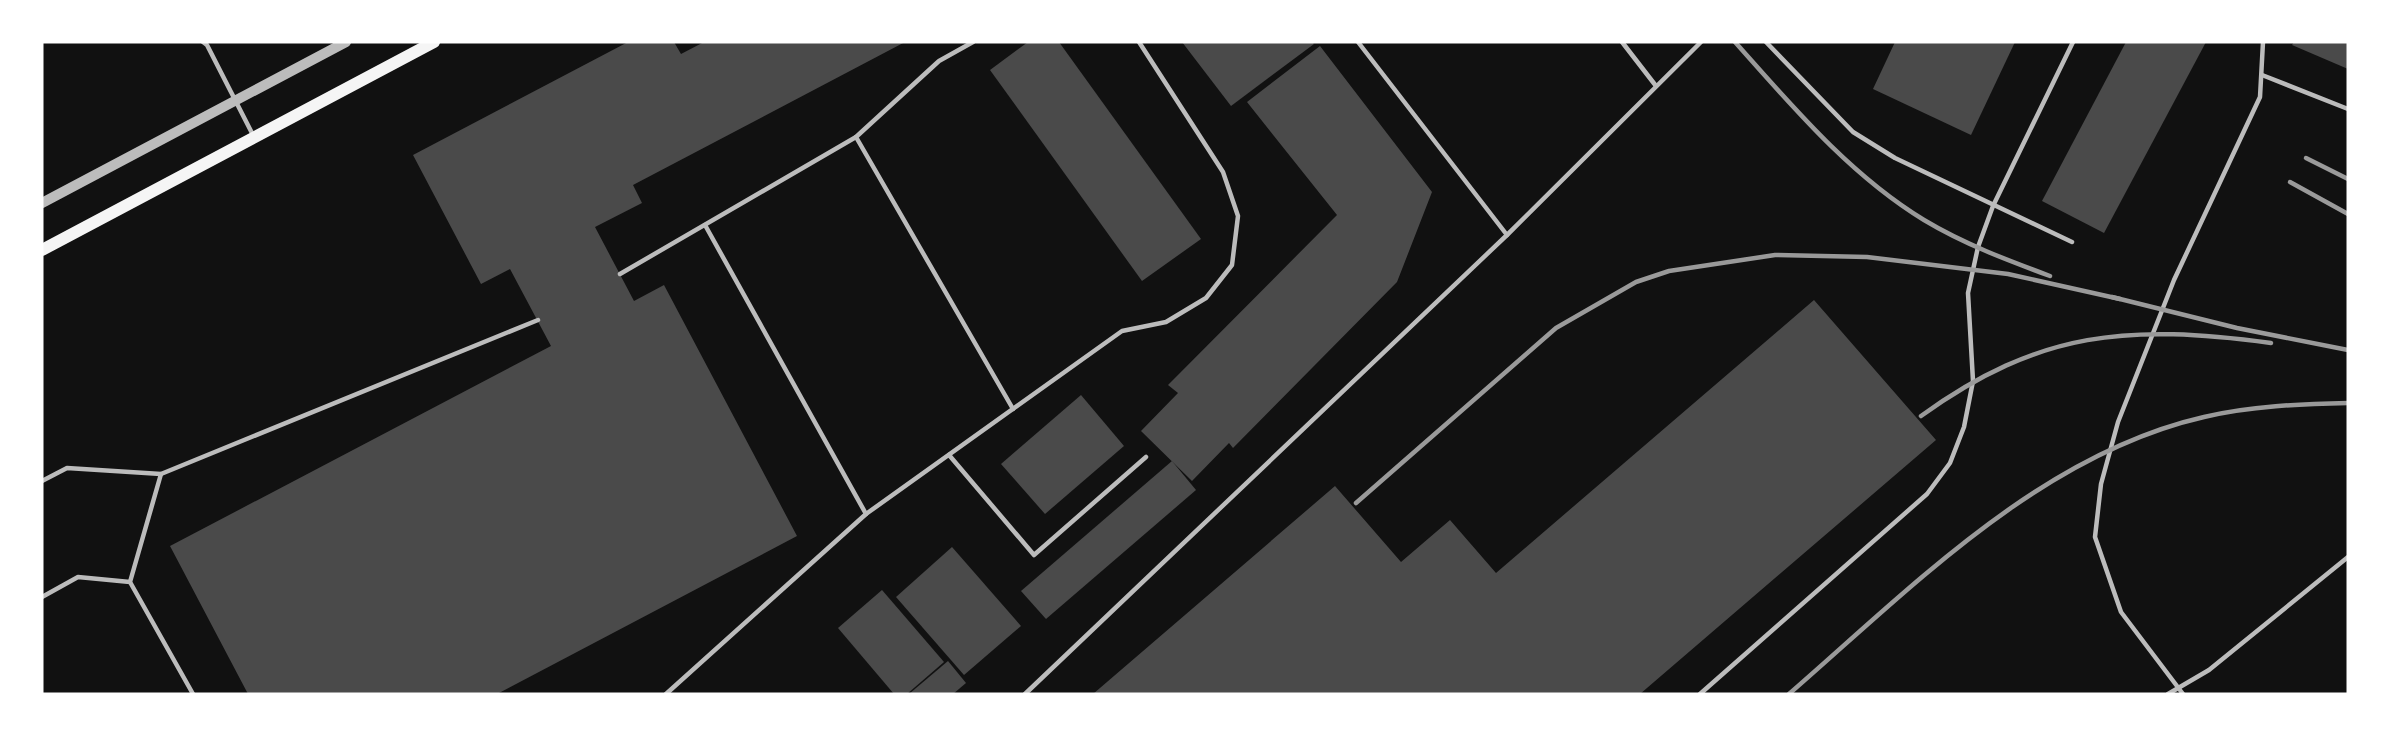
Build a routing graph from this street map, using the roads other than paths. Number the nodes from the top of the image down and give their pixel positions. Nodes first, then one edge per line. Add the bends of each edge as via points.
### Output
1 (203, 42) edge
2 (346, 42) edge
3 (434, 42) edge
4 (973, 42) edge
5 (1139, 42) edge
6 (1358, 42) edge
7 (1622, 42) edge
8 (1701, 42) edge
9 (1766, 42) edge
10 (2073, 42) edge
11 (2263, 42) edge
12 (2262, 75) junction
13 (1656, 86) junction
14 (236, 100) junction
15 (2348, 109) edge
16 (255, 137) junction
17 (856, 137) junction
18 (42, 203) edge
19 (1993, 206) junction
20 (705, 225) junction
21 (1507, 235) junction
22 (2072, 242) dead end
23 (42, 249) edge
24 (620, 274) dead end
25 (538, 320) dead end
26 (1013, 409) junction
27 (949, 455) junction
28 (1146, 457) dead end
29 (162, 474) junction
30 (42, 481) edge
31 (866, 514) junction
32 (2348, 557) edge
33 (130, 582) junction
34 (42, 597) edge
35 (2178, 688) junction
36 (193, 694) edge
37 (666, 694) edge
38 (1025, 694) edge
39 (1700, 694) edge
40 (2168, 694) edge
41 (2183, 694) edge

1 - 14 lane
2 - 14 street
3 - 16 main road
4 - 17 lane via 939,61
5 - 26 lane via 1223,172 1238,216 1232,265 1206,298 1166,322 1122,331
6 - 21 lane
7 - 13 lane
8 - 13 lane
9 - 19 lane via 1852,132 1895,158
10 - 19 lane
11 - 12 lane
12 - 15 lane
12 - 35 lane via 2260,97 2174,280 2118,422 2101,484 2095,537 2121,612
13 - 21 lane
14 - 16 lane
14 - 18 street
16 - 23 main road
17 - 20 lane
17 - 26 lane
19 - 22 lane
19 - 39 lane via 1969,285 1973,381 1964,427 1950,463 1927,494
20 - 24 lane
20 - 31 lane
21 - 38 lane
25 - 29 lane
26 - 27 lane
27 - 28 lane via 1034,555
27 - 31 lane
29 - 30 lane via 67,468
29 - 33 lane
31 - 37 lane
32 - 35 lane via 2209,670
33 - 34 lane via 78,578
33 - 36 lane
35 - 40 lane
35 - 41 lane

